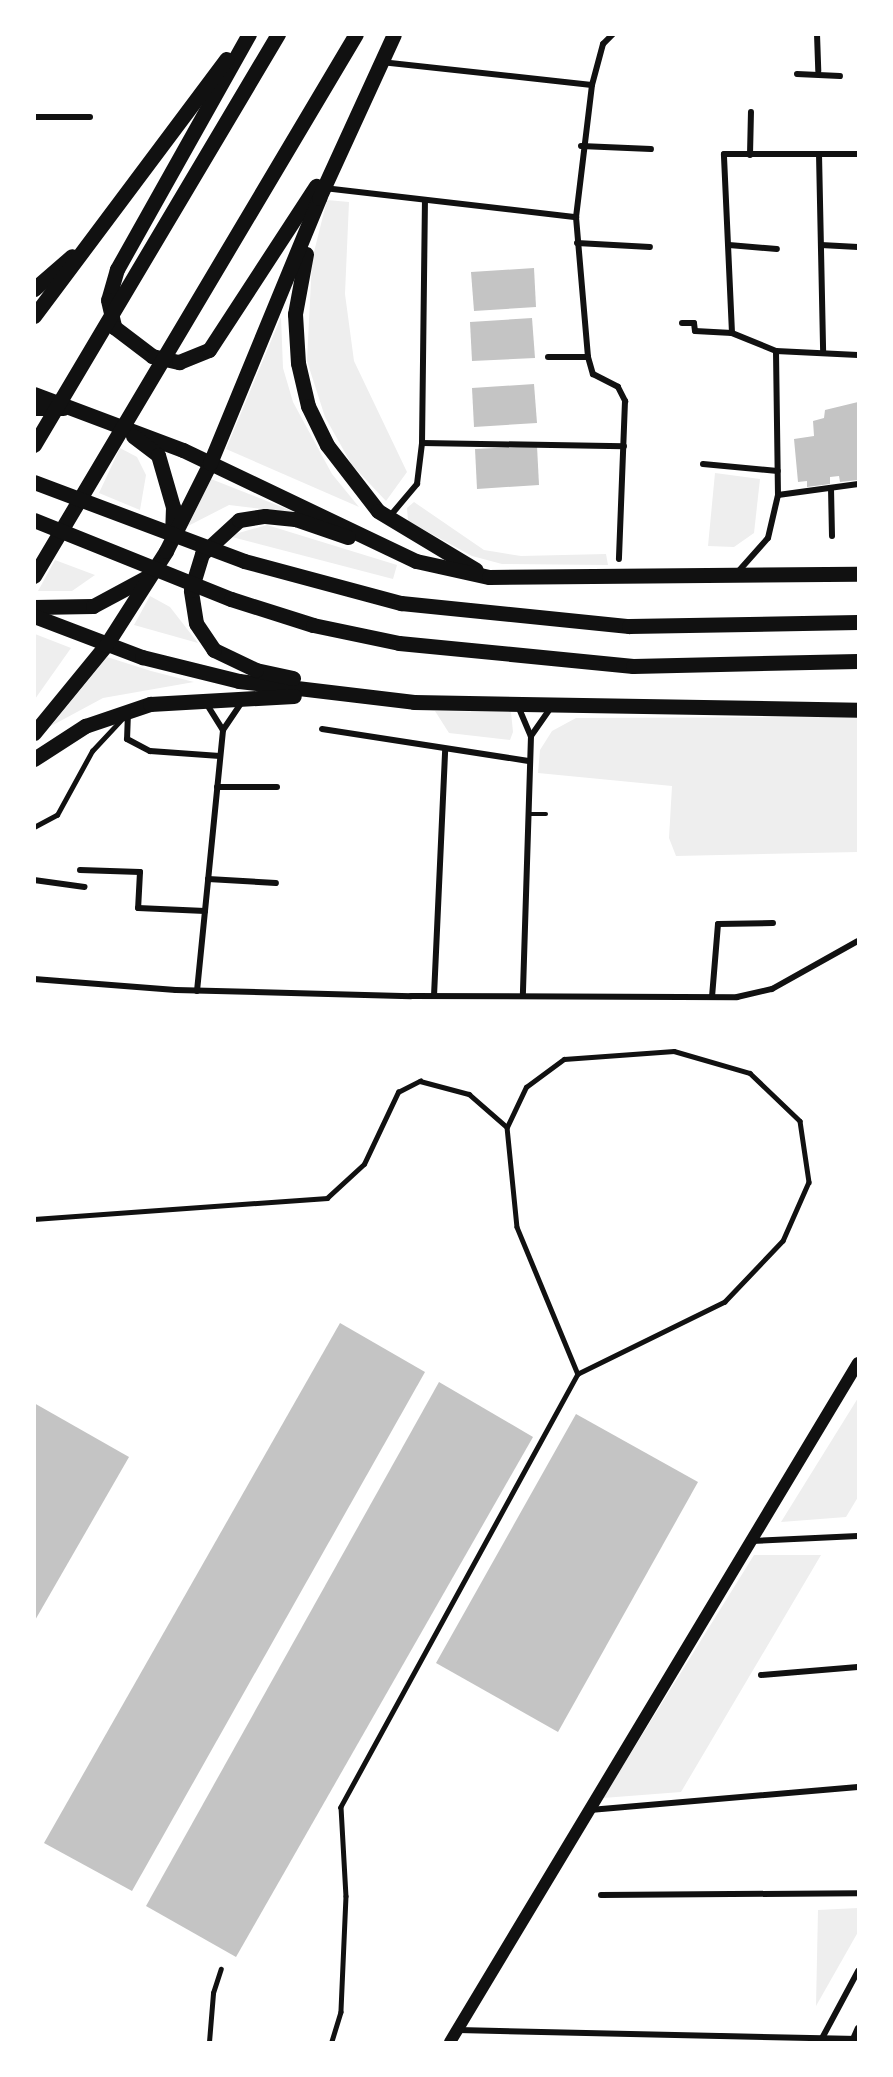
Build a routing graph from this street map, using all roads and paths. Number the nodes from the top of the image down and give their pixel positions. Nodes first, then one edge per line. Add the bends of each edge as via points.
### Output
1 (244, 34) edge
2 (249, 34) edge
3 (278, 34) edge
4 (356, 34) edge
5 (394, 34) edge
6 (613, 34) edge
7 (817, 34) edge
8 (380, 62) junction
9 (818, 71) junction
10 (797, 74) dead end
11 (840, 76) dead end
12 (592, 85) junction
13 (751, 112) dead end
14 (34, 117) edge
15 (90, 117) dead end
16 (348, 135) junction
17 (581, 146) junction
18 (651, 149) dead end
19 (819, 154) junction
20 (858, 154) edge
21 (750, 155) junction
22 (321, 193) junction
23 (425, 200) junction
24 (576, 217) junction
25 (101, 230) junction
26 (577, 243) junction
27 (729, 245) junction
28 (821, 245) junction
29 (650, 247) dead end
30 (858, 247) edge
31 (777, 249) dead end
32 (34, 289) edge
33 (34, 316) edge
34 (682, 323) dead end
35 (732, 333) junction
36 (776, 351) junction
37 (823, 353) junction
38 (858, 355) edge
39 (548, 357) dead end
40 (588, 357) junction
41 (34, 394) edge
42 (34, 408) edge
43 (72, 408) junction
44 (118, 425) junction
45 (423, 443) junction
46 (34, 445) edge
47 (624, 446) junction
48 (210, 463) junction
49 (703, 464) dead end
50 (778, 471) junction
51 (34, 482) edge
52 (858, 484) edge
53 (831, 488) junction
54 (778, 495) junction
55 (388, 518) junction
56 (34, 520) edge
57 (831, 536) dead end
58 (171, 541) junction
59 (619, 559) dead end
60 (416, 561) junction
61 (858, 574) edge
62 (151, 575) junction
63 (34, 576) edge
64 (734, 576) junction
65 (489, 578) junction
66 (34, 607) edge
67 (34, 616) edge
68 (858, 622) edge
69 (106, 645) junction
70 (858, 661) edge
71 (251, 696) junction
72 (202, 698) junction
73 (414, 702) junction
74 (518, 705) junction
75 (552, 706) junction
76 (858, 710) edge
77 (128, 711) junction
78 (322, 729) dead end
79 (223, 730) junction
80 (34, 733) edge
81 (531, 736) junction
82 (445, 750) junction
83 (220, 756) junction
84 (34, 759) edge
85 (529, 761) junction
86 (217, 787) junction
87 (277, 787) dead end
88 (529, 814) junction
89 (546, 814) dead end
90 (34, 827) edge
91 (80, 870) dead end
92 (208, 879) junction
93 (34, 880) edge
94 (276, 884) dead end
95 (85, 887) dead end
96 (205, 911) junction
97 (773, 923) dead end
98 (858, 941) edge
99 (34, 979) edge
100 (197, 991) junction
101 (434, 996) junction
102 (523, 996) junction
103 (712, 997) junction
104 (507, 1127) junction
105 (34, 1219) edge
106 (858, 1363) edge
107 (578, 1374) junction
108 (858, 1536) edge
109 (750, 1541) junction
110 (858, 1666) edge
111 (761, 1676) dead end
112 (858, 1787) edge
113 (588, 1810) junction
114 (858, 1893) edge
115 (601, 1895) dead end
116 (221, 1969) dead end
117 (858, 1971) edge
118 (858, 2028) edge
119 (458, 2030) junction
120 (821, 2040) edge
121 (854, 2040) edge
122 (209, 2043) edge
123 (332, 2043) edge
124 (450, 2043) edge

1 - 25 main road
2 - 16 main road via 117,269 108,300 114,327 152,356 179,362 208,350 233,319
3 - 46 main road
4 - 63 main road
5 - 8 main road
6 - 12 street via 603,44
7 - 9 street
8 - 12 street
8 - 16 main road
9 - 10 street
9 - 11 street
12 - 17 street
13 - 21 street
14 - 15 street
16 - 22 main road
17 - 18 street
17 - 24 street
19 - 20 street
19 - 21 street
19 - 28 street
21 - 27 street via 724,154
22 - 23 street
22 - 48 main road via 276,314
22 - 55 main road via 296,314 298,363 308,406 327,445 351,483
23 - 24 street
23 - 45 street
24 - 26 street
25 - 32 main road
25 - 33 main road
26 - 29 street
26 - 40 street
27 - 31 street
27 - 35 street
28 - 30 street
28 - 37 street
34 - 35 street via 694,323 695,331
35 - 36 street
36 - 37 street
36 - 50 street
37 - 38 street
39 - 40 street
40 - 47 street via 593,374 618,387 625,401
41 - 43 main road
42 - 43 main road
43 - 44 main road
44 - 48 main road
44 - 58 main road via 158,455 173,507
45 - 47 street
45 - 55 street via 417,484
47 - 59 street
48 - 58 main road
48 - 60 main road
49 - 50 street
50 - 54 street
51 - 68 main road via 255,564 400,603 629,626
52 - 53 street
53 - 54 street
53 - 57 street
54 - 64 street via 768,538
55 - 65 main road
56 - 70 main road via 231,599 313,625 399,643 633,666
58 - 62 main road
60 - 65 main road
60 - 73 main road via 295,519 265,516 239,520 222,531 202,554 191,590 196,623 214,650 256,670
61 - 64 main road
62 - 66 main road via 93,606
62 - 69 main road
64 - 65 main road
67 - 69 main road
69 - 73 main road via 239,681
69 - 80 main road
71 - 72 main road
71 - 73 main road
71 - 79 street via 235,707
72 - 77 main road
72 - 79 street
73 - 74 main road
74 - 75 main road
74 - 81 street
75 - 76 main road
75 - 81 street
77 - 83 street via 127,739 150,751
77 - 84 main road via 85,726
77 - 90 lane via 92,752 57,815
78 - 82 street
79 - 83 street
81 - 85 street
82 - 85 street
82 - 101 street
83 - 86 street
85 - 88 street
86 - 87 street
86 - 92 street
88 - 89 lane
88 - 102 street
91 - 96 street via 140,872 138,908
92 - 94 street
92 - 96 street
93 - 95 street
96 - 100 street
97 - 103 street via 718,924
98 - 103 street via 772,989
99 - 100 street
100 - 101 street
101 - 102 street
102 - 103 street
104 - 105 lane via 470,1094 420,1081 398,1092 364,1164 327,1198
104 - 107 lane via 517,1227
104 - 107 lane via 526,1087 564,1059 674,1051 750,1074 800,1121 809,1182 783,1241 725,1302
106 - 109 main road
107 - 123 lane via 341,1807 345,1896 341,2012
108 - 109 street
109 - 113 main road
110 - 111 street
112 - 113 street
113 - 119 main road
114 - 115 street
116 - 122 lane
117 - 120 street
118 - 121 street
119 - 120 street
119 - 124 main road
120 - 121 street

